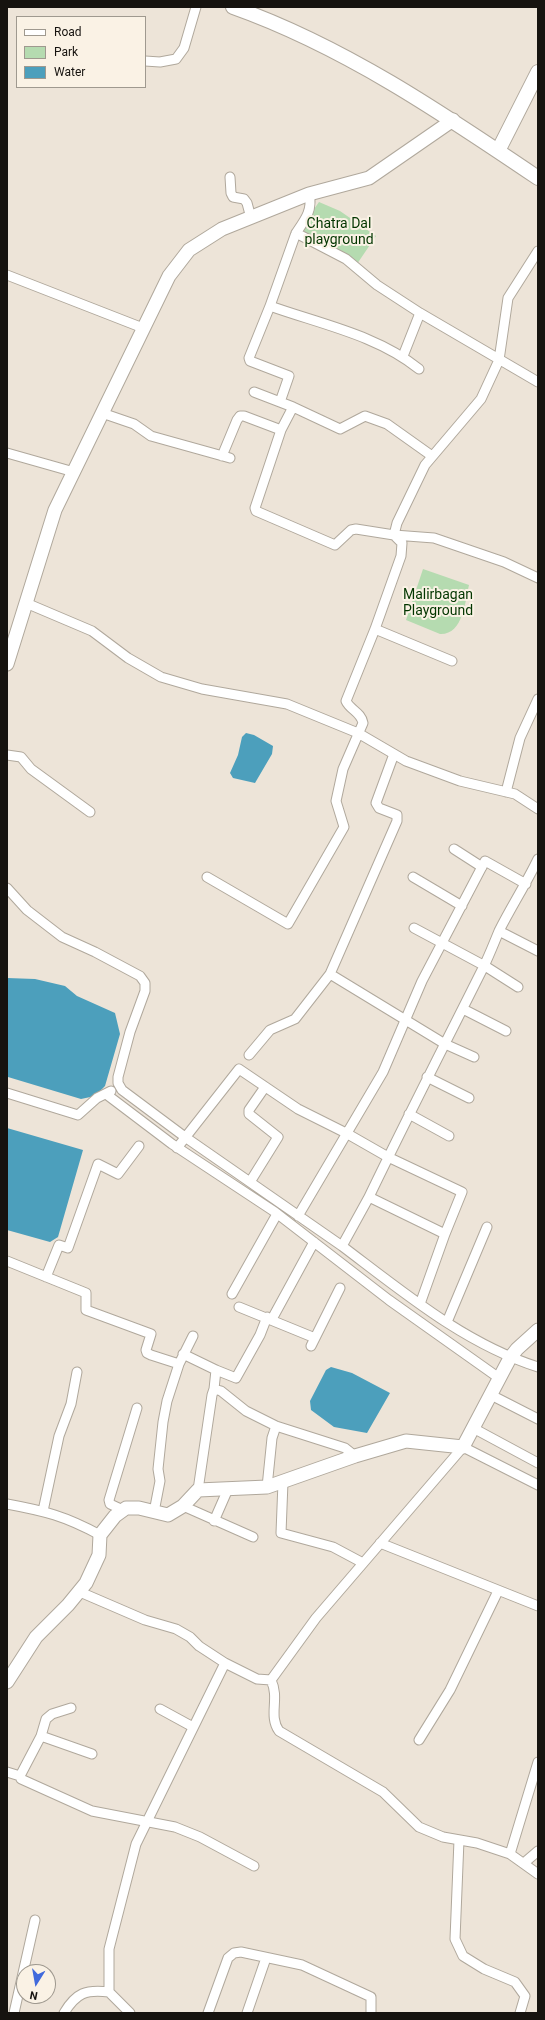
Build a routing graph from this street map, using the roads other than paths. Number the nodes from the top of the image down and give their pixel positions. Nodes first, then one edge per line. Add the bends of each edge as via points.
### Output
1 (196, 7) edge
2 (233, 7) edge
3 (146, 61) edge
4 (538, 72) edge
5 (452, 120) junction
6 (498, 150) junction
7 (230, 177) dead end
8 (538, 178) edge
9 (309, 194) junction
10 (252, 218) junction
11 (296, 233) junction
12 (538, 251) edge
13 (7, 275) edge
14 (270, 306) junction
15 (420, 313) junction
16 (143, 328) junction
17 (403, 356) junction
18 (499, 360) junction
19 (420, 369) dead end
20 (538, 382) edge
21 (254, 392) dead end
22 (280, 402) junction
23 (293, 407) junction
24 (102, 413) junction
25 (281, 430) junction
26 (7, 453) edge
27 (432, 456) junction
28 (74, 472) junction
29 (394, 535) junction
30 (538, 578) edge
31 (26, 603) junction
32 (375, 629) junction
33 (452, 661) dead end
34 (7, 664) edge
35 (538, 699) edge
36 (358, 734) junction
37 (394, 754) junction
38 (7, 755) edge
39 (506, 792) junction
40 (538, 807) edge
41 (90, 812) dead end
42 (454, 849) dead end
43 (538, 859) edge
44 (482, 867) junction
45 (207, 877) dead end
46 (413, 878) dead end
47 (526, 884) junction
48 (7, 888) edge
49 (462, 906) junction
50 (414, 928) dead end
51 (500, 931) junction
52 (443, 943) junction
53 (538, 951) edge
54 (485, 966) junction
55 (330, 974) junction
56 (518, 986) dead end
57 (463, 1009) junction
58 (405, 1021) junction
59 (506, 1032) dead end
60 (445, 1044) junction
61 (249, 1054) dead end
62 (474, 1057) dead end
63 (427, 1077) junction
64 (120, 1087) junction
65 (265, 1087) junction
66 (7, 1093) edge
67 (106, 1094) junction
68 (470, 1098) dead end
69 (409, 1114) junction
70 (346, 1133) junction
71 (449, 1136) dead end
72 (185, 1137) junction
73 (139, 1146) dead end
74 (177, 1148) junction
75 (388, 1157) junction
76 (250, 1182) junction
77 (369, 1196) junction
78 (277, 1214) junction
79 (298, 1216) junction
80 (487, 1227) dead end
81 (445, 1234) junction
82 (314, 1242) junction
83 (342, 1246) junction
84 (7, 1261) edge
85 (46, 1277) junction
86 (340, 1288) dead end
87 (232, 1294) dead end
88 (420, 1304) junction
89 (239, 1306) dead end
90 (269, 1318) junction
91 (447, 1322) junction
92 (538, 1330) edge
93 (193, 1336) dead end
94 (183, 1354) junction
95 (510, 1358) junction
96 (179, 1364) junction
97 (538, 1367) edge
98 (216, 1370) junction
99 (77, 1372) dead end
100 (499, 1378) junction
101 (214, 1389) junction
102 (491, 1395) junction
103 (137, 1408) dead end
104 (538, 1419) edge
105 (276, 1426) junction
106 (473, 1428) junction
107 (463, 1447) junction
108 (355, 1456) junction
109 (538, 1463) edge
110 (283, 1482) junction
111 (538, 1486) edge
112 (267, 1487) junction
113 (228, 1489) junction
114 (198, 1490) junction
115 (7, 1504) edge
116 (183, 1506) junction
117 (124, 1510) junction
118 (43, 1511) junction
119 (154, 1512) junction
120 (214, 1520) junction
121 (100, 1535) junction
122 (253, 1537) dead end
123 (380, 1543) junction
124 (363, 1563) junction
125 (498, 1591) junction
126 (80, 1592) junction
127 (538, 1606) edge
128 (225, 1663) junction
129 (271, 1680) junction
130 (7, 1682) edge
131 (71, 1708) dead end
132 (160, 1709) dead end
133 (193, 1727) junction
134 (41, 1736) junction
135 (419, 1740) dead end
136 (92, 1754) dead end
137 (538, 1762) edge
138 (7, 1772) edge
139 (20, 1776) junction
140 (147, 1821) junction
141 (459, 1840) junction
142 (538, 1850) edge
143 (510, 1854) junction
144 (524, 1863) junction
145 (254, 1866) dead end
146 (538, 1874) edge
147 (35, 1920) dead end
148 (266, 1958) junction
149 (109, 1992) junction
150 (14, 2013) edge
151 (64, 2013) edge
152 (130, 2013) edge
153 (208, 2013) edge
154 (247, 2013) edge
155 (370, 2013) edge
156 (520, 2013) edge

1 - 3 street via 184,48 176,59
2 - 5 main road via 259,16 340,54
4 - 6 main road
5 - 6 main road
5 - 9 street via 369,178
6 - 8 main road
7 - 10 street via 231,193 244,199
9 - 10 street
9 - 11 street via 311,202 308,215
10 - 16 street via 222,229 189,250 169,276
11 - 14 street
11 - 15 street via 346,259 377,285
12 - 18 street via 508,298
13 - 16 street
14 - 17 street via 376,342
14 - 22 street via 249,358 250,361 289,376
15 - 17 street
15 - 18 street
16 - 24 street
17 - 19 street
18 - 20 street
18 - 27 street via 481,399
21 - 22 street
22 - 23 street
23 - 25 street
23 - 27 street via 340,429 366,416 387,424
24 - 25 street via 134,424 151,436 226,457 240,416
24 - 28 street
25 - 29 street via 256,511 335,545 351,530 356,529
26 - 28 street
27 - 29 street via 425,465 397,523
28 - 31 street via 56,510
29 - 30 street via 434,538 504,562
29 - 32 street via 402,543 401,556
31 - 34 street
31 - 36 street via 92,631 128,658 161,677 202,689 287,704
32 - 33 street
32 - 36 street via 346,701 362,718 363,723
35 - 39 street via 520,738
36 - 37 street
36 - 45 street via 343,769 336,801 344,827 288,924
37 - 39 street via 460,781
37 - 55 street via 376,803 379,808 397,816 397,820
38 - 41 street via 20,757 32,769
39 - 40 street via 515,794
42 - 44 street
43 - 47 street
44 - 47 street via 485,861
44 - 49 street
46 - 49 street
47 - 51 street
48 - 64 street via 27,910 62,937 140,976 145,983 118,1077
49 - 52 street
50 - 52 street
51 - 53 street
51 - 54 street
52 - 54 street
52 - 58 street via 422,981
54 - 56 street
54 - 57 street
55 - 58 street
55 - 61 street via 295,1019 270,1030
57 - 59 street
57 - 60 street
58 - 60 street
58 - 70 street via 383,1072
60 - 62 street
60 - 63 street
63 - 68 street
63 - 69 street
64 - 67 street
64 - 72 street
65 - 70 street via 298,1109
65 - 72 street via 239,1069
65 - 76 street via 249,1110 249,1114 278,1137
66 - 67 street via 78,1115 97,1098
67 - 74 street
69 - 71 street
69 - 75 street
70 - 75 street
70 - 79 street
72 - 74 street
72 - 76 street
73 - 85 street via 118,1174 98,1164 68,1248 59,1245
74 - 78 street
75 - 77 street
75 - 81 street via 462,1192
76 - 79 street
77 - 81 street
77 - 83 street
78 - 82 street
78 - 87 street
79 - 83 street
80 - 91 street
81 - 88 street
82 - 90 street
82 - 100 street via 389,1300
83 - 88 street
84 - 85 street
85 - 96 street via 86,1293 86,1310 151,1334 147,1353
86 - 90 street via 313,1342
88 - 91 street
89 - 90 street
90 - 98 street via 236,1378
91 - 95 street
92 - 95 street
93 - 94 street
94 - 96 street
94 - 98 street
95 - 97 street
95 - 100 street
96 - 119 street via 163,1422 158,1469 160,1482
98 - 101 street
99 - 118 street via 71,1404 59,1436
100 - 102 street
101 - 105 street via 221,1391 246,1411
101 - 114 street
102 - 104 street
102 - 106 street
103 - 117 street via 109,1500 114,1507
105 - 108 street via 345,1448
105 - 112 street via 272,1438
106 - 107 street
106 - 109 street
107 - 108 street via 406,1441
107 - 111 street
107 - 123 street
108 - 110 street
110 - 112 street
110 - 124 street via 281,1533 333,1547
112 - 113 street
113 - 114 street
113 - 120 street
114 - 116 street
115 - 118 street
116 - 119 street via 168,1515
116 - 120 street
117 - 119 street via 139,1508
117 - 121 street
118 - 121 street via 74,1521
120 - 122 street
121 - 126 street via 99,1555
123 - 124 street
123 - 125 street
124 - 129 street via 316,1618
125 - 127 street
125 - 135 street via 450,1690
126 - 128 street via 145,1620 176,1629
126 - 130 street via 36,1637
128 - 129 street via 257,1678
128 - 133 street
129 - 141 street via 275,1688 274,1723 279,1731 383,1792 419,1827
131 - 134 street via 52,1714 46,1719
132 - 133 street
133 - 140 street
134 - 136 street
134 - 139 street
137 - 143 street
138 - 139 street
139 - 140 street via 21,1779 92,1811
140 - 145 street via 175,1827 200,1837
140 - 149 street via 136,1844 109,1949
141 - 143 street
141 - 156 street via 456,1939 463,1956 484,1969 515,1982 525,1996
142 - 144 street
143 - 144 street
144 - 146 street
147 - 150 street
148 - 153 street via 241,1952 234,1953 228,1958
148 - 154 street
148 - 155 street via 302,1965 371,1997
149 - 151 street via 96,1990 84,1993 73,1999
149 - 152 street

